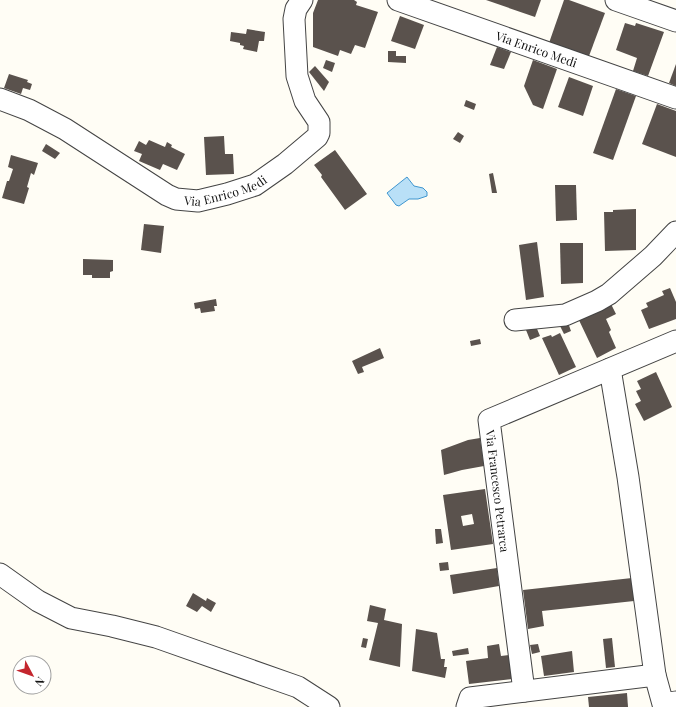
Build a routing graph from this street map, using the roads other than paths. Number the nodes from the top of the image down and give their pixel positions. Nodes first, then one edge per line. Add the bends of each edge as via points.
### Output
1 (302, 0) edge
2 (398, 0) edge
3 (616, 0) edge
4 (640, 4) edge
5 (676, 21) edge
6 (676, 98) edge
7 (0, 99) edge
8 (676, 234) edge
9 (515, 320) dead end
10 (676, 341) edge
11 (610, 369) junction
12 (0, 574) edge
13 (655, 675) junction
14 (524, 691) junction
15 (468, 702) edge
16 (676, 702) edge
17 (328, 707) edge

1 - 7 street, Via Enrico Medi via 296,9 294,19 298,76 305,101 319,122 319,133 314,141 269,176 245,189 198,200 176,199 65,129 29,110
2 - 6 street, Via Enrico Medi
3 - 4 street
4 - 5 street
8 - 9 street via 609,294 597,301 565,315
10 - 11 street, Via Francesco Petrarca
11 - 13 street via 628,477
11 - 14 street, Via Francesco Petrarca via 489,420
12 - 17 street via 38,601 70,618 156,637 298,687
13 - 14 street
13 - 16 street via 663,704
14 - 15 street

